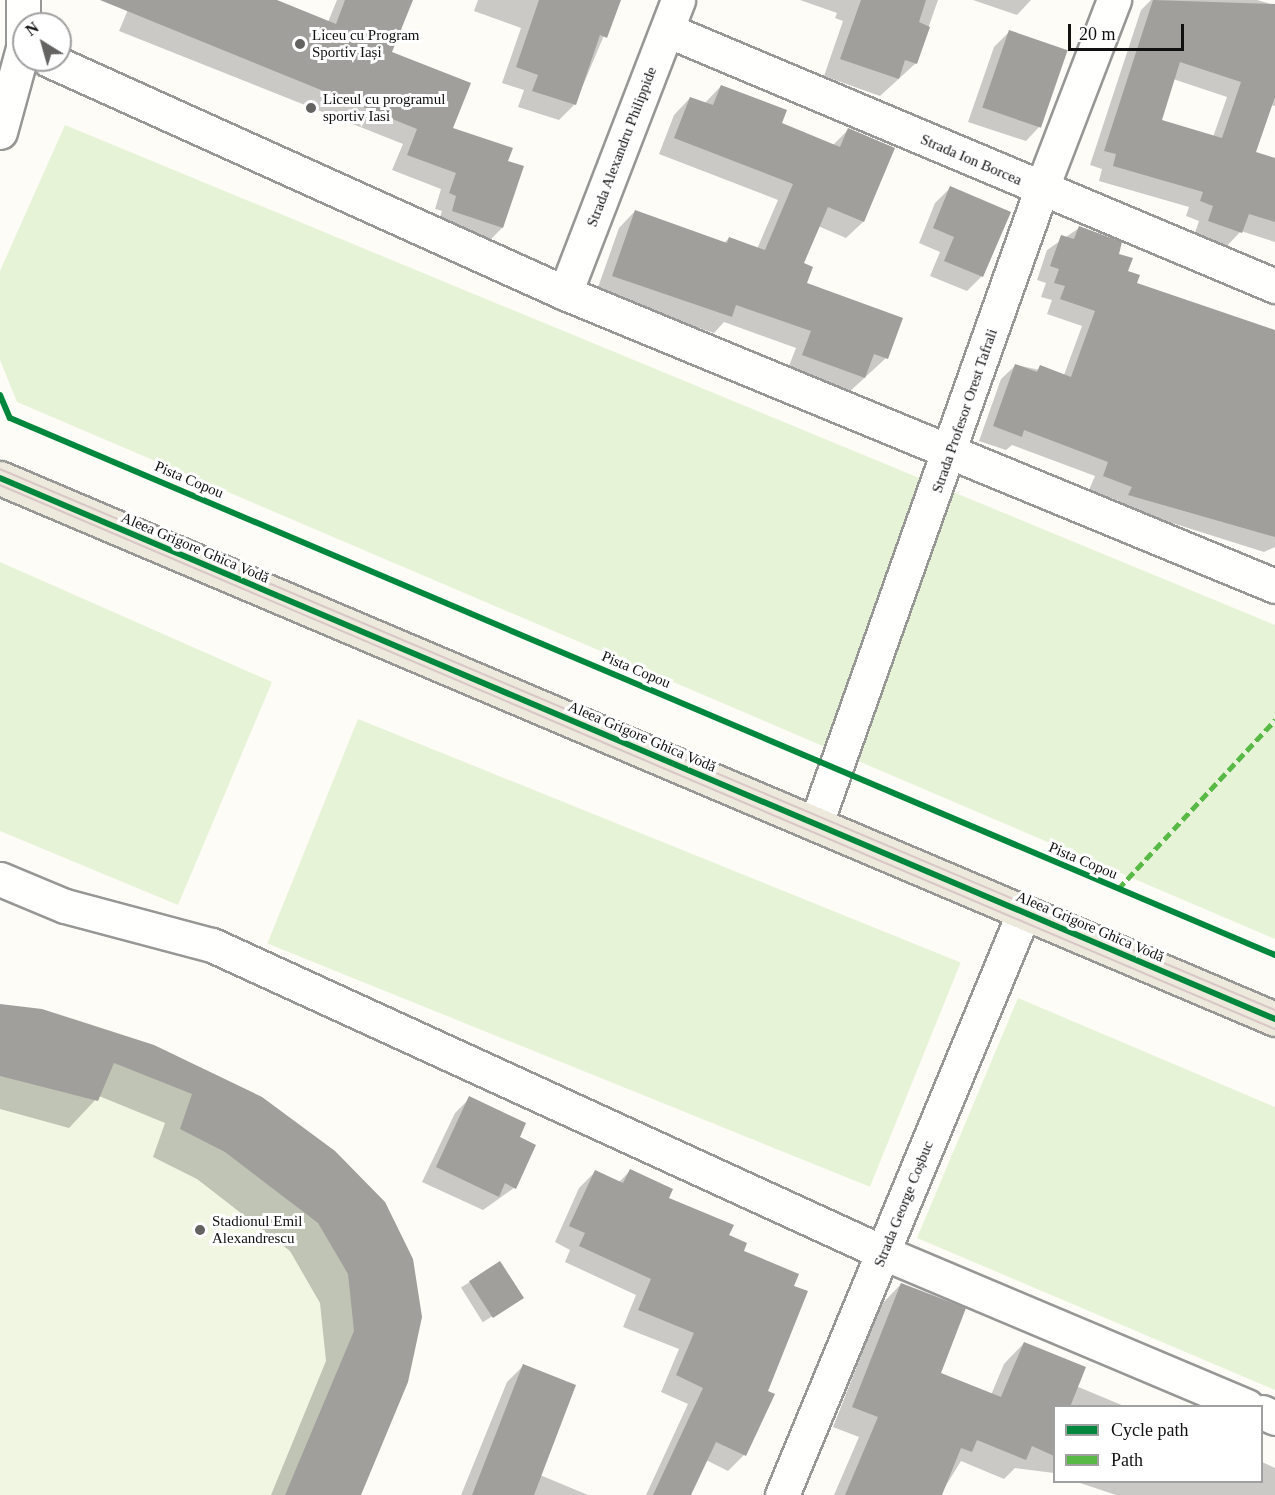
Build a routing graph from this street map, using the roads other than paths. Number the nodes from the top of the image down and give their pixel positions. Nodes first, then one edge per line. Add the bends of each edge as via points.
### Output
1 (1114, 0) edge
2 (673, 15) edge
3 (72, 71) edge
4 (17, 72) edge
5 (0, 132) edge
6 (1041, 190) junction
7 (1275, 286) edge
8 (565, 293) junction
9 (950, 454) junction
10 (0, 478) edge
11 (1275, 586) edge
12 (816, 823) junction
13 (0, 879) edge
14 (1024, 912) junction
15 (1275, 1019) edge
16 (884, 1252) junction
17 (1243, 1405) edge
18 (782, 1495) edge

1 - 6 street, Strada Profesor Orest Tafrali
2 - 6 street, Strada Ion Borcea
2 - 8 street, Strada Alexandru Philippide
3 - 8 street
4 - 5 street
6 - 7 street, Strada Ion Borcea
6 - 9 street, Strada Profesor Orest Tafrali
8 - 9 street
9 - 11 street
9 - 12 street, Strada Profesor Orest Tafrali
10 - 12 main road, Aleea Grigore Ghica Vodă
12 - 14 main road, Aleea Grigore Ghica Vodă
13 - 16 street via 65,906 212,945
14 - 15 main road, Aleea Grigore Ghica Vodă
14 - 16 street, Strada George Coșbuc
16 - 17 street
16 - 18 street, Strada George Coșbuc

